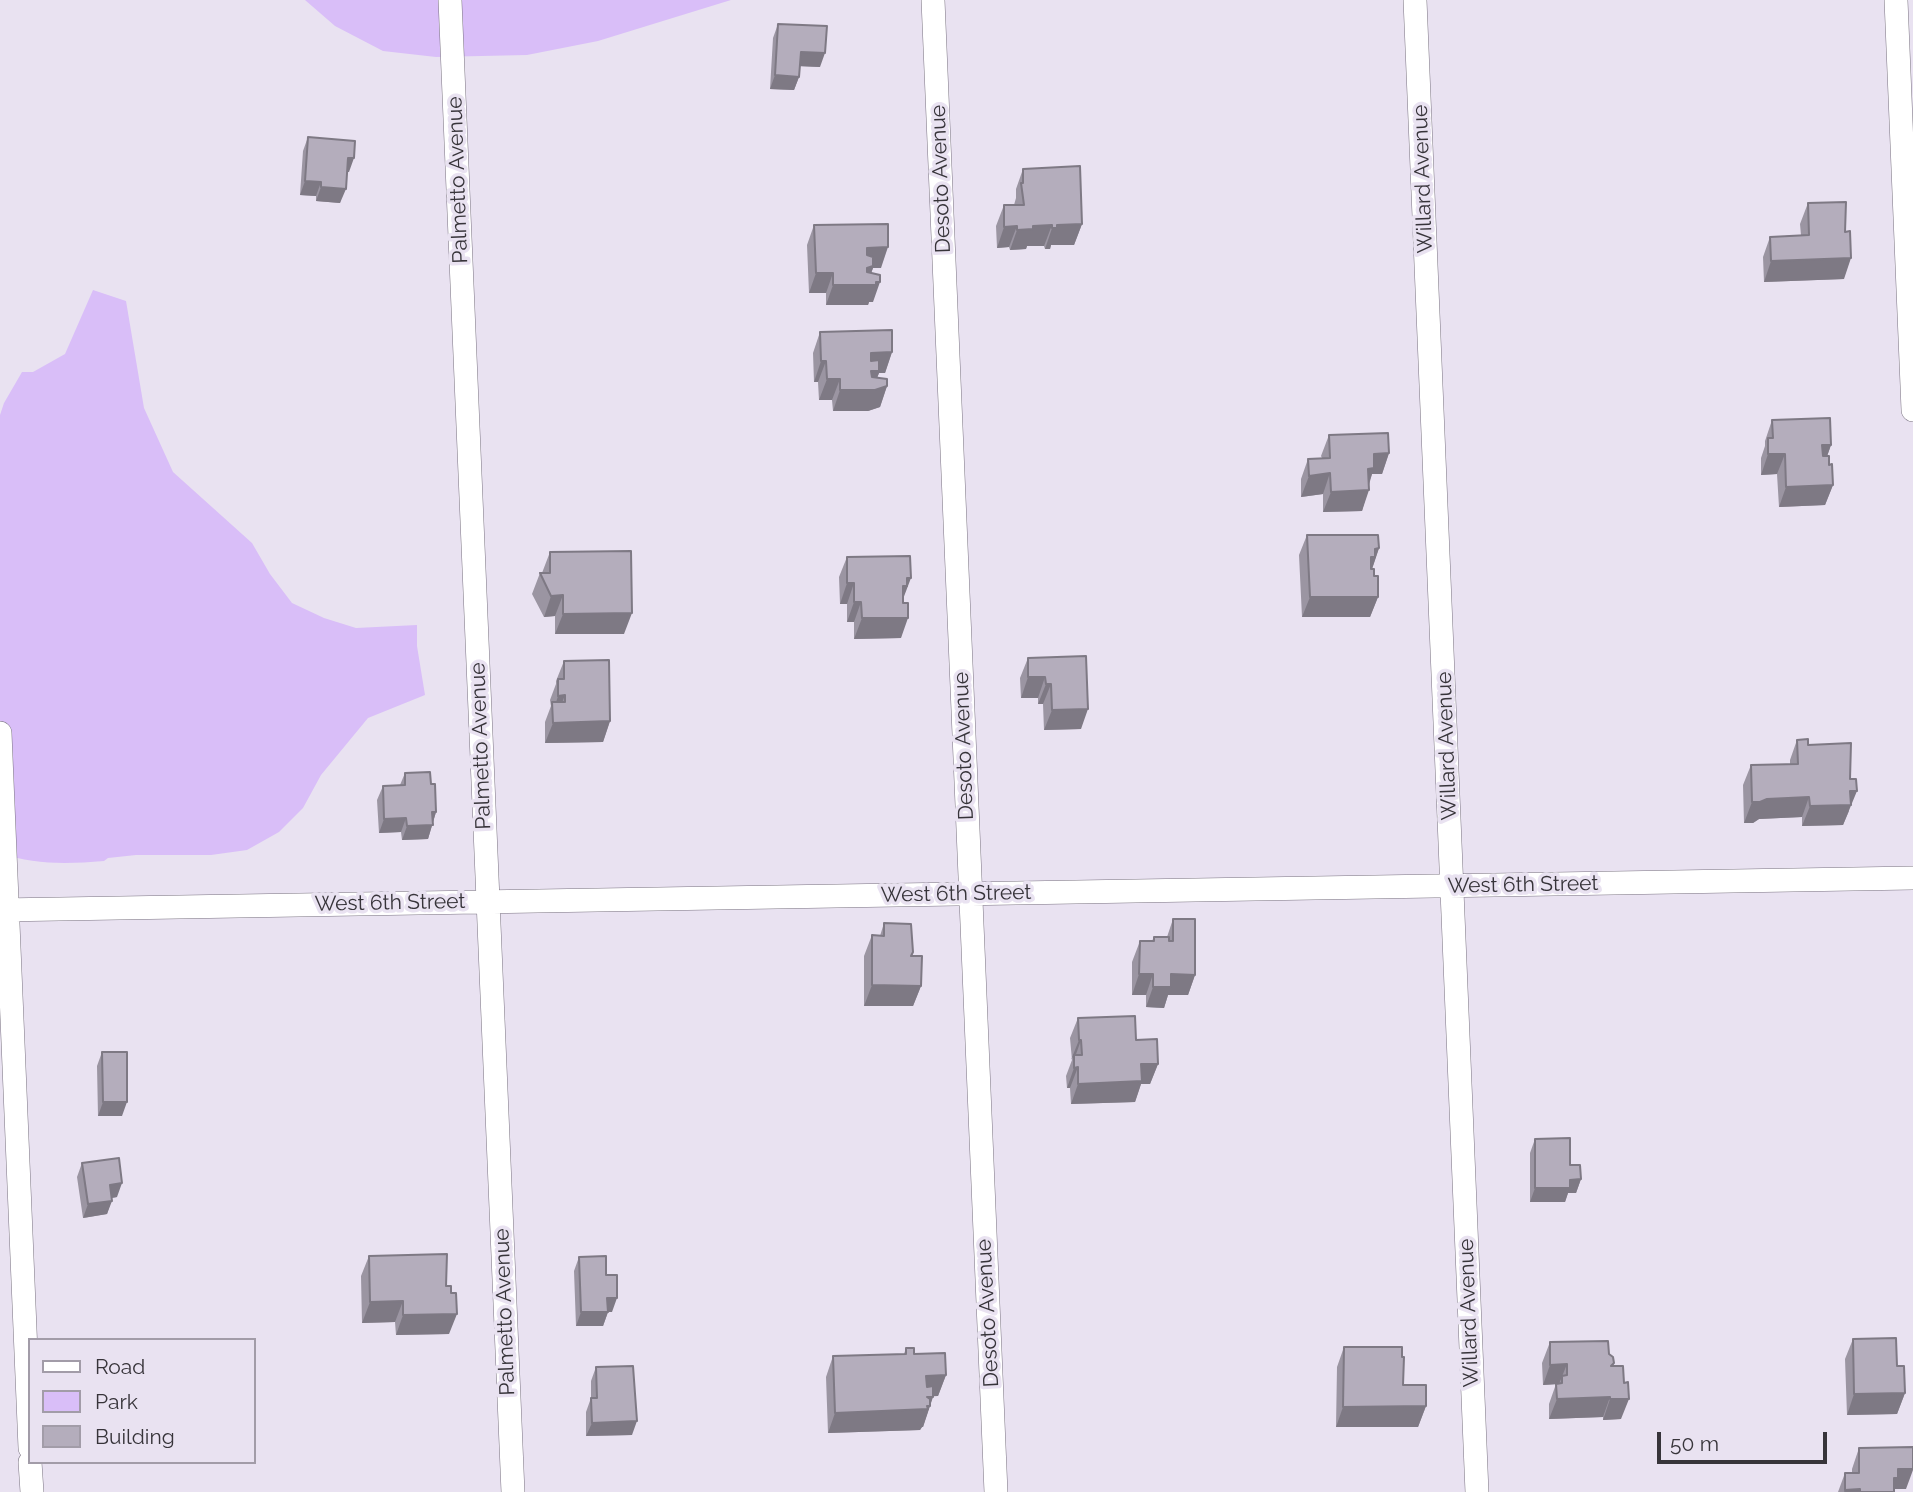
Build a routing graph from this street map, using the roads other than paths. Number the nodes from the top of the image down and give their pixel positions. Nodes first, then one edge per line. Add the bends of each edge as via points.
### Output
1 (450, 0) edge
2 (933, 0) edge
3 (1415, 0) edge
4 (1896, 0) edge
5 (1913, 410) edge
6 (0, 733) edge
7 (1913, 878) edge
8 (1452, 886) junction
9 (970, 894) junction
10 (488, 902) junction
11 (4, 910) edge
12 (28, 1407) edge
13 (30, 1464) edge
14 (32, 1492) edge
15 (513, 1492) edge
16 (996, 1492) edge
17 (1476, 1492) edge

1 - 10 street, Palmetto Avenue
2 - 9 street, Desoto Avenue
3 - 8 street, Willard Avenue
4 - 5 street
6 - 11 street
7 - 8 street, West 6th Street
8 - 9 street, West 6th Street
8 - 17 street, Willard Avenue
9 - 10 street, West 6th Street
9 - 16 street, Desoto Avenue
10 - 11 street, West 6th Street
10 - 15 street, Palmetto Avenue
11 - 12 street
13 - 14 street

